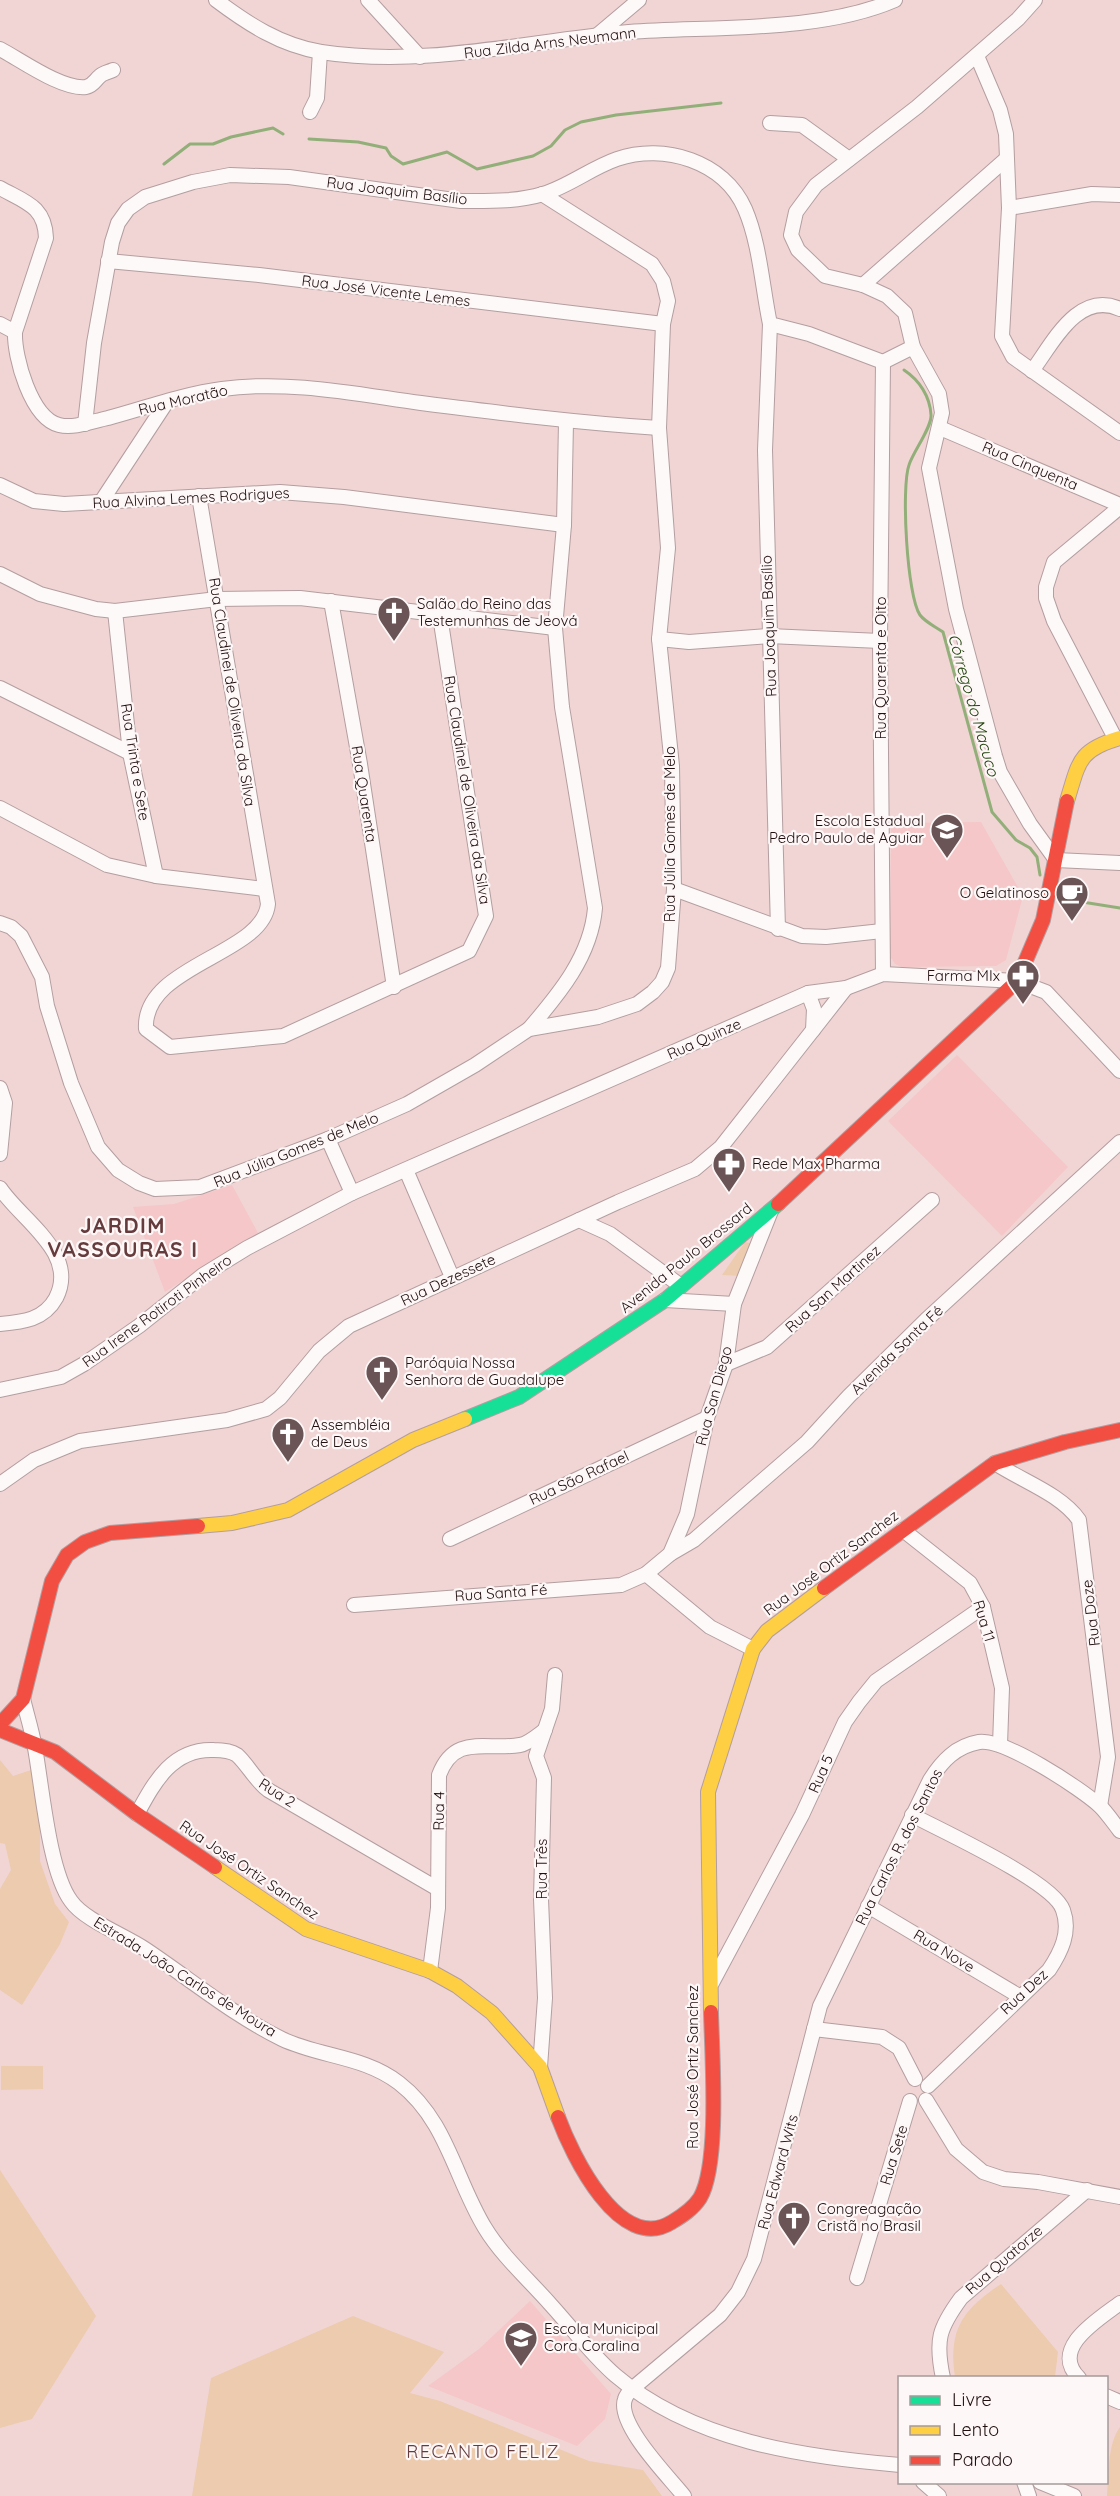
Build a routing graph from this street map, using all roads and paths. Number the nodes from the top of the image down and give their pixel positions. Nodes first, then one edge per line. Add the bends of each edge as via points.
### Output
1 (216, 0) edge
2 (368, 0) edge
3 (639, 0) edge
4 (895, 0) edge
5 (1035, 0) edge
6 (595, 37) junction
7 (0, 49) edge
8 (320, 52) junction
9 (977, 56) junction
10 (420, 57) junction
11 (113, 70) dead end
12 (310, 112) dead end
13 (770, 123) dead end
14 (849, 159) junction
15 (1005, 160) junction
16 (0, 188) edge
17 (542, 194) junction
18 (1120, 195) edge
19 (1009, 208) junction
20 (108, 261) junction
21 (863, 285) junction
22 (1120, 309) edge
23 (0, 324) edge
24 (663, 324) junction
25 (770, 324) junction
26 (15, 332) junction
27 (913, 347) junction
28 (883, 362) junction
29 (1032, 371) junction
30 (166, 403) junction
31 (566, 422) junction
32 (85, 424) junction
33 (659, 428) junction
34 (940, 428) junction
35 (1120, 433) edge
36 (0, 485) edge
37 (199, 496) junction
38 (101, 502) junction
39 (1120, 506) edge
40 (564, 525) junction
41 (0, 574) edge
42 (217, 599) junction
43 (332, 602) junction
44 (115, 611) junction
45 (440, 616) junction
46 (555, 628) junction
47 (769, 636) junction
48 (659, 639) junction
49 (880, 640) junction
50 (0, 688) edge
51 (1118, 738) edge
52 (130, 753) junction
53 (0, 808) edge
54 (1056, 860) junction
55 (1120, 863) edge
56 (156, 876) junction
57 (264, 889) junction
58 (674, 889) junction
59 (0, 923) edge
60 (778, 929) junction
61 (882, 931) junction
62 (883, 974) junction
63 (1017, 981) junction
64 (394, 987) junction
65 (846, 988) junction
66 (808, 993) junction
67 (529, 1029) junction
68 (813, 1030) junction
69 (1120, 1071) edge
70 (0, 1088) edge
71 (328, 1139) junction
72 (1120, 1142) edge
73 (0, 1154) edge
74 (406, 1170) junction
75 (0, 1188) edge
76 (352, 1193) junction
77 (932, 1200) dead end
78 (608, 1206) junction
79 (771, 1210) junction
80 (579, 1220) junction
81 (610, 1234) junction
82 (452, 1277) junction
83 (681, 1286) junction
84 (665, 1300) junction
85 (734, 1304) junction
86 (0, 1324) edge
87 (726, 1364) junction
88 (0, 1390) edge
89 (707, 1418) junction
90 (1120, 1430) edge
91 (995, 1463) junction
92 (0, 1484) edge
93 (903, 1530) junction
94 (450, 1539) dead end
95 (670, 1554) junction
96 (646, 1574) junction
97 (354, 1605) dead end
98 (983, 1607) junction
99 (753, 1649) junction
100 (555, 1675) dead end
101 (23, 1699) junction
102 (2, 1721) edge
103 (545, 1730) junction
104 (1000, 1745) junction
105 (35, 1746) junction
106 (1100, 1806) junction
107 (137, 1814) junction
108 (912, 1815) junction
109 (1120, 1831) edge
110 (438, 1889) junction
111 (868, 1906) junction
112 (430, 1971) junction
113 (710, 1986) junction
114 (1019, 1996) junction
115 (814, 2029) junction
116 (540, 2067) junction
117 (915, 2079) junction
118 (927, 2093) junction
119 (910, 2101) junction
120 (1086, 2190) junction
121 (1120, 2197) edge
122 (857, 2278) dead end
123 (1120, 2303) edge
124 (943, 2376) edge
125 (1078, 2376) edge
126 (633, 2388) junction
127 (898, 2465) edge
128 (926, 2484) edge
129 (1045, 2484) edge
130 (684, 2496) edge
131 (939, 2496) edge
132 (1074, 2496) edge

1 - 8 street, Rua Zilda Arns Neumann via 269,36
2 - 10 street
3 - 6 street
4 - 6 street, Rua Zilda Arns Neumann via 880,7 824,18 721,30 630,32
5 - 9 street
6 - 10 street, Rua Zilda Arns Neumann
7 - 11 street via 75,87 87,87
8 - 10 street, Rua Zilda Arns Neumann via 370,58
8 - 12 street via 317,98
9 - 14 street
9 - 15 street via 1004,126
13 - 14 street via 802,125
14 - 21 street via 802,200 791,235 798,250 825,276
15 - 19 street
15 - 21 street
16 - 26 street, Rua Moratão via 34,207 46,225 37,273
17 - 20 street, Rua Joaquim Basílio via 461,201 289,177 230,175 145,196 118,223
17 - 24 street, Rua Júlia Gomes de Melo via 652,264 663,281 668,301
17 - 25 street, Rua Joaquim Basílio via 618,159 641,154 670,154 705,165 719,174 744,206 756,245
18 - 19 street via 1092,194
19 - 29 street via 1002,336 1013,357
20 - 24 street, Rua José Vicente Lemes via 260,275
20 - 32 street, Rua Joaquim Basílio via 93,343
21 - 27 street via 894,300 905,313
22 - 29 street via 1098,305 1074,315
23 - 26 street
24 - 33 street, Rua Júlia Gomes de Melo
25 - 28 street
25 - 47 street, Rua Joaquim Basílio via 765,450
26 - 32 street, Rua Moratão via 14,343 38,411 59,425
27 - 28 street
27 - 34 street via 939,394
28 - 49 street, Rua Quarenta e Oito
29 - 35 street
30 - 31 street, Rua Moratão via 219,390 277,385
30 - 32 street, Rua Moratão
30 - 38 street
31 - 33 street, Rua Moratão
31 - 40 street
33 - 48 street, Rua Júlia Gomes de Melo via 668,548
34 - 39 street, Rua Cinquenta
34 - 54 street via 930,455 930,477 956,609 995,756 1030,824
36 - 38 street, Rua Alvina Lemes Rodrigues via 34,501
37 - 38 street, Rua Alvina Lemes Rodrigues
37 - 40 street, Rua Alvina Lemes Rodrigues via 280,492 333,496
37 - 42 street, Rua Claudinei de Oliveira da Silva
39 - 51 street via 1054,562 1046,587 1054,621
40 - 46 street
41 - 44 street via 71,604
42 - 43 street
42 - 44 street
42 - 57 street, Rua Claudinei de Oliveira da Silva
43 - 45 street
43 - 64 street, Rua Quarenta
44 - 52 street, Rua Trinta e Sete
45 - 46 street
45 - 64 street, Rua Claudinel de Oliveira da Silva via 486,916 469,951
46 - 67 street via 562,707 596,908 593,931 570,977
47 - 48 street via 689,642
47 - 49 street
47 - 60 street, Rua Joaquim Basílio
48 - 58 street, Rua Júlia Gomes de Melo via 672,766
49 - 61 street, Rua Quarenta e Oito
50 - 52 street
51 - 54 street, Avenida Paulo Brossard via 1085,754 1077,769 1062,816
52 - 56 street, Rua Trinta e Sete
53 - 56 street via 107,865
54 - 55 street
54 - 63 street, Avenida Paulo Brossard via 1042,920
56 - 57 street
57 - 64 street, Rua Claudinel de Oliveira da Silva via 267,912 244,939 222,949 156,995 145,1013 146,1029 160,1042 183,1048 283,1036
58 - 60 street
58 - 67 street, Rua Júlia Gomes de Melo via 668,968 653,992 637,1004 598,1017
59 - 71 street, Rua Júlia Gomes de Melo via 11,927 31,952 42,977 71,1083 98,1147 117,1170 155,1189 200,1188
60 - 61 street via 826,937
61 - 62 street, Rua Quarenta e Oito
62 - 63 street, Rua Quinze
62 - 65 street, Rua Quinze
63 - 69 street, Rua Quinze via 1046,992
63 - 79 street, Avenida Paulo Brossard
65 - 66 street, Rua Quinze
65 - 68 street, Rua Dezessete
66 - 68 street via 815,1015
66 - 74 street, Rua Quinze
67 - 71 street, Rua Júlia Gomes de Melo via 407,1104
68 - 78 street, Rua Dezessete via 721,1147 695,1169
70 - 73 street via 4,1103
71 - 76 street
72 - 95 street, Avenida Santa Fé via 926,1320 807,1442 694,1540
74 - 76 street, Rua Irene Rotiroti Pinheiro
74 - 82 street
75 - 86 street via 56,1255 62,1279 57,1296 37,1318
76 - 88 street, Rua Irene Rotiroti Pinheiro via 203,1275 131,1332 61,1377
77 - 87 street, Rua San Martinez via 767,1347
78 - 80 street, Rua Dezessete
78 - 81 street
79 - 83 street, Avenida Paulo Brossard
79 - 85 street, Rua San Diego
80 - 81 street
80 - 82 street, Rua Dezessete
81 - 83 street
82 - 92 street, Rua Dezessete via 349,1326 319,1351 266,1409 227,1420 80,1441 34,1460
83 - 84 street, Avenida Paulo Brossard
84 - 85 street
84 - 101 street, Avenida Paulo Brossard via 519,1398 413,1440 288,1510 232,1523 110,1533 86,1542 67,1555 52,1581
85 - 87 street, Rua San Diego
87 - 89 street, Rua San Diego
89 - 94 street, Rua São Rafael
89 - 95 street, Rua San Diego via 687,1514
90 - 91 street, Rua José Ortiz Sanchez
91 - 93 street, Rua José Ortiz Sanchez
91 - 106 street, Rua Doze via 1061,1502 1079,1520 1108,1757
93 - 98 street, Rua 11 via 970,1583
93 - 99 street, Rua José Ortiz Sanchez via 767,1631
95 - 96 street, Rua San Diego
96 - 97 street, Rua Santa Fé via 621,1585
96 - 99 street via 710,1627
98 - 104 street, Rua 11 via 1002,1688
98 - 113 street, Rua 5 via 876,1681 859,1702 845,1722 802,1815
99 - 113 street, Rua José Ortiz Sanchez via 708,1792
100 - 103 street, Rua Três via 552,1709
101 - 102 street, Avenida Paulo Brossard
101 - 105 street, Estrada João Carlos de Moura
102 - 105 street, Rua José Ortiz Sanchez
103 - 110 street, Rua 4 via 522,1745 474,1746 455,1750 445,1760 439,1775
103 - 116 street, Rua Três via 536,1756 544,1778 541,1899 545,1998
104 - 106 street
104 - 108 street, Rua Carlos R. dos Santos via 981,1742 943,1760
105 - 107 street, Rua José Ortiz Sanchez via 55,1752
105 - 126 street, Estrada João Carlos de Moura via 58,1871 70,1900 82,1912 143,1948 256,2026 293,2044 375,2068 399,2083 441,2131 473,2208 488,2233 593,2355
106 - 109 street
107 - 110 street, Rua 2 via 156,1778 168,1766 184,1756 224,1750 236,1755 268,1790
107 - 112 street, Rua José Ortiz Sanchez via 306,1929
108 - 111 street, Rua Carlos R. dos Santos
108 - 114 street, Rua Dez via 1034,1880 1056,1896 1063,1910 1062,1950 1049,1970
110 - 112 street, Rua 4
111 - 114 street, Rua Nove
111 - 115 street, Rua Carlos R. dos Santos via 820,2006
112 - 116 street, Rua José Ortiz Sanchez via 492,2013
113 - 116 street, Rua José Ortiz Sanchez via 713,2127 707,2176 700,2198 687,2213 666,2226 646,2229 620,2216 602,2199 566,2138
114 - 118 street, Rua Dez
115 - 117 street via 882,2037 899,2048
115 - 126 street, Rua Edward Wits via 757,2248 738,2292 698,2336
117 - 118 street via 922,2079
117 - 119 street via 910,2085
118 - 119 street via 919,2104
118 - 120 street via 956,2149 983,2172 1004,2179
119 - 122 street, Rua Sete
120 - 121 street
120 - 124 street, Rua Quatorze via 961,2298 939,2336
123 - 125 street via 1087,2328 1071,2347 1070,2364
126 - 127 street, Estrada João Carlos de Moura via 676,2413 766,2446
126 - 130 street via 625,2398 626,2418 637,2438
128 - 131 street
129 - 132 street

